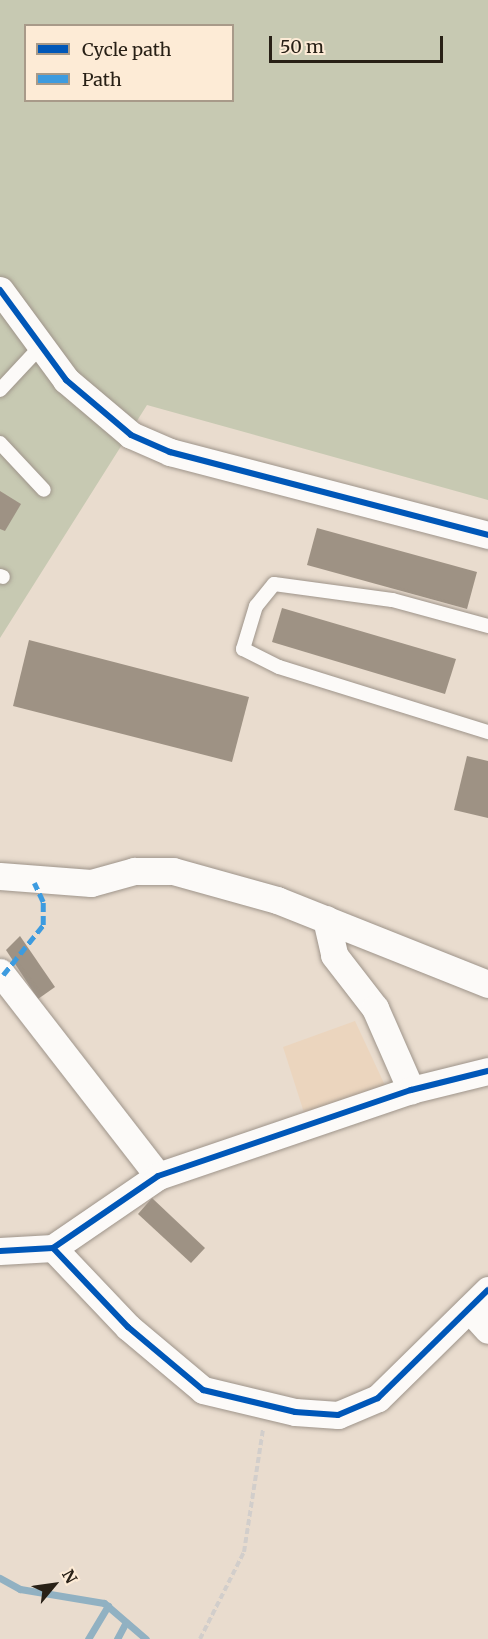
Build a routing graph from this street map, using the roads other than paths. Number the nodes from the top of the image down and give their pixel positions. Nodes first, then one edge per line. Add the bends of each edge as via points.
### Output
1 (0, 290) edge
2 (41, 346) junction
3 (0, 390) edge
4 (0, 442) edge
5 (44, 490) dead end
6 (488, 535) edge
7 (488, 627) edge
8 (488, 732) edge
9 (0, 876) edge
10 (326, 919) junction
11 (0, 972) edge
12 (488, 984) edge
13 (488, 1071) edge
14 (411, 1090) junction
15 (158, 1176) junction
16 (53, 1248) junction
17 (0, 1251) edge
18 (488, 1290) edge
19 (469, 1309) junction
20 (488, 1330) edge

1 - 2 street
2 - 3 lane
2 - 6 street via 66,380 108,420 170,452
4 - 5 lane
7 - 8 lane via 392,600 274,584 256,606 243,649 279,666
9 - 10 street via 91,883 134,871 167,870
10 - 12 street
10 - 14 street via 334,955 375,1008
11 - 15 street
13 - 14 street
14 - 15 street
15 - 16 street
16 - 17 street
16 - 19 street via 128,1328 202,1390 266,1408 338,1415 357,1410 378,1398
18 - 19 street
19 - 20 street

